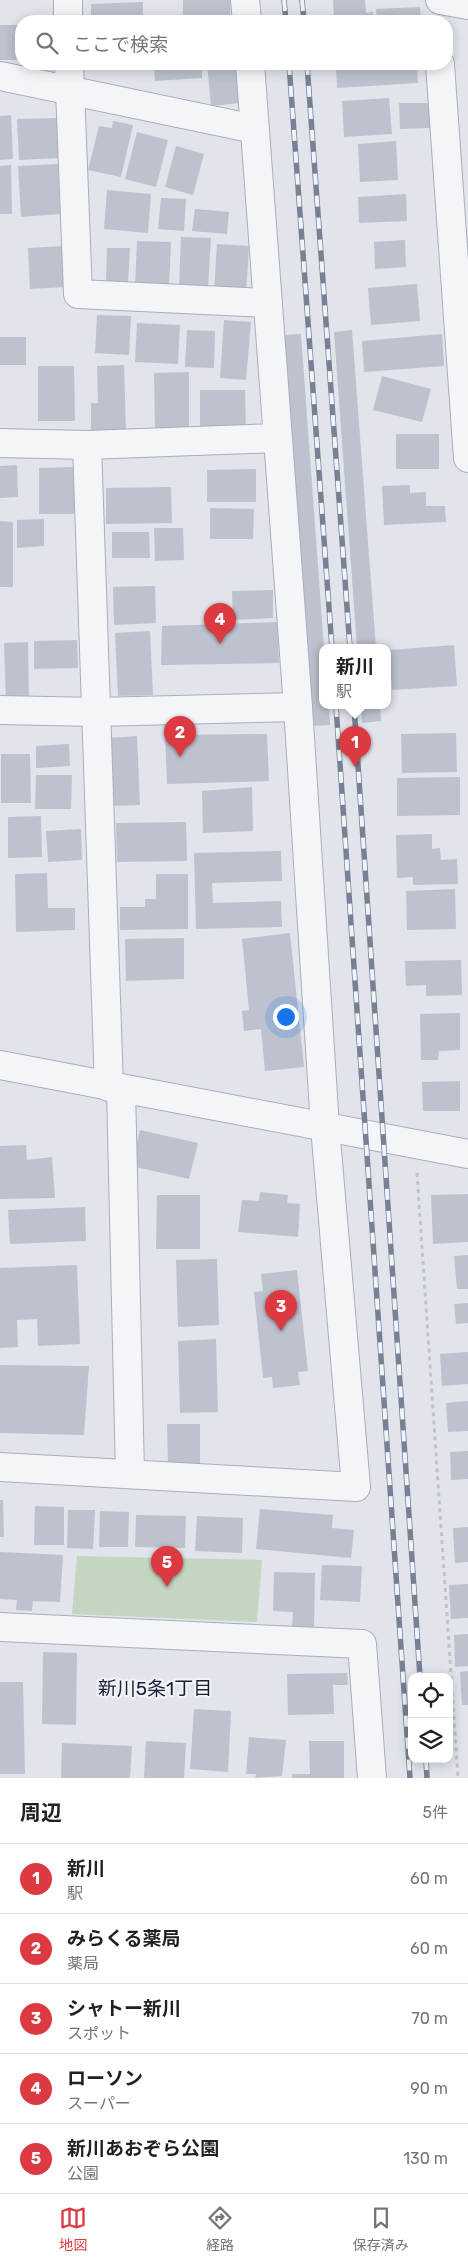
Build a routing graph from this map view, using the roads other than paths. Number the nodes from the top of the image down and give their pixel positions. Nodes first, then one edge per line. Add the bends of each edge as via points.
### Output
1 (68, 0) edge
2 (245, 0) edge
3 (435, 0) edge
4 (440, 0) edge
5 (468, 5) edge
6 (68, 15) edge
7 (246, 15) edge
8 (436, 15) edge
9 (69, 70) edge
10 (250, 70) edge
11 (440, 70) edge
12 (0, 76) edge
13 (70, 91) junction
14 (255, 129) junction
15 (268, 304) junction
16 (278, 438) junction
17 (0, 443) edge
18 (88, 445) junction
19 (468, 458) edge
20 (298, 707) junction
21 (0, 710) edge
22 (96, 712) junction
23 (0, 1065) edge
24 (115, 1088) junction
25 (325, 1127) junction
26 (468, 1154) edge
27 (0, 1467) edge
28 (130, 1473) junction
29 (0, 1627) edge
30 (372, 1778) edge

1 - 6 street
2 - 7 street
3 - 8 street
4 - 5 street
9 - 13 street
10 - 14 street
11 - 19 street
12 - 13 street
13 - 14 street
13 - 15 street via 78,294
14 - 15 street
15 - 16 street
16 - 18 street
16 - 20 street
17 - 18 street
18 - 22 street
20 - 22 street
20 - 25 street
21 - 22 street
22 - 24 street
23 - 24 street
24 - 25 street
24 - 28 street
25 - 26 street
25 - 28 street via 356,1487
27 - 28 street
29 - 30 street via 362,1644

